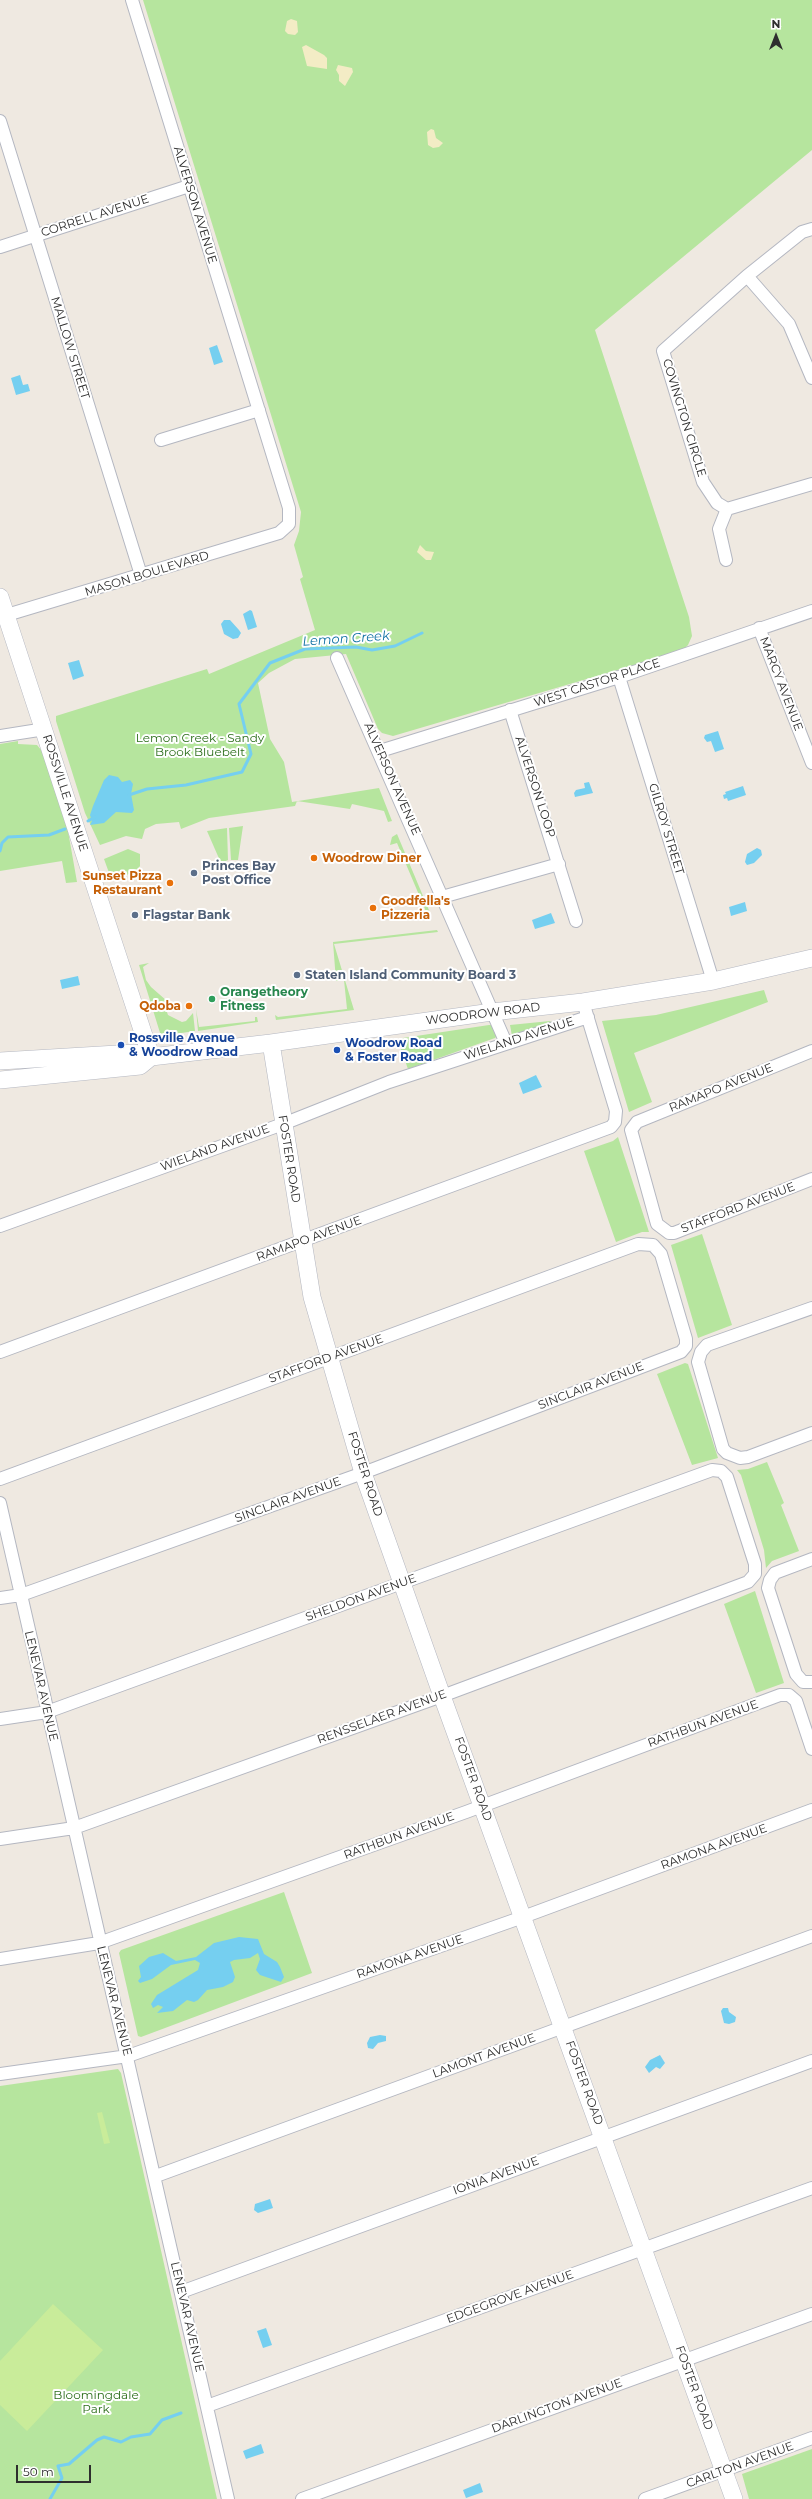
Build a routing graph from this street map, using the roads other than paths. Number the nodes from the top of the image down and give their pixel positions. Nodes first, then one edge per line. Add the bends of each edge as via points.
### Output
1 (132, 0) edge
2 (0, 121) edge
3 (189, 186) junction
4 (812, 229) edge
5 (35, 235) junction
6 (0, 246) edge
7 (747, 276) junction
8 (812, 378) edge
9 (259, 410) junction
10 (161, 440) dead end
11 (812, 484) edge
12 (727, 509) junction
13 (290, 524) joint
14 (726, 560) dead end
15 (141, 576) junction
16 (0, 597) edge
17 (812, 611) edge
18 (3, 617) edge
19 (760, 628) junction
20 (338, 658) dead end
21 (619, 677) junction
22 (510, 710) junction
23 (45, 729) junction
24 (0, 736) edge
25 (380, 751) junction
26 (811, 759) edge
27 (559, 864) junction
28 (442, 897) junction
29 (576, 921) dead end
30 (812, 958) edge
31 (713, 982) junction
32 (586, 1010) junction
33 (492, 1012) junction
34 (271, 1043) junction
35 (506, 1043) junction
36 (812, 1051) edge
37 (151, 1057) junction
38 (0, 1061) edge
39 (1, 1078) edge
40 (283, 1124) junction
41 (812, 1179) edge
42 (0, 1226) edge
43 (664, 1231) joint
44 (302, 1242) junction
45 (812, 1308) edge
46 (685, 1349) joint
47 (0, 1352) edge
48 (329, 1358) junction
49 (812, 1433) edge
50 (721, 1471) joint
51 (364, 1473) junction
52 (0, 1479) edge
53 (0, 1503) edge
54 (812, 1559) edge
55 (401, 1583) junction
56 (20, 1595) junction
57 (0, 1598) edge
58 (806, 1681) edge
59 (442, 1696) junction
60 (47, 1712) junction
61 (0, 1719) edge
62 (812, 1749) edge
63 (482, 1806) junction
64 (812, 1810) edge
65 (74, 1828) junction
66 (0, 1839) edge
67 (523, 1918) junction
68 (812, 1936) edge
69 (99, 1943) junction
70 (0, 1959) edge
71 (563, 2027) junction
72 (128, 2056) junction
73 (812, 2061) edge
74 (0, 2074) edge
75 (603, 2137) junction
76 (156, 2176) junction
77 (812, 2188) edge
78 (643, 2249) junction
79 (181, 2292) junction
80 (812, 2314) edge
81 (683, 2360) junction
82 (207, 2406) junction
83 (812, 2438) edge
84 (724, 2470) junction
85 (228, 2499) edge
86 (302, 2499) edge
87 (645, 2499) edge
88 (734, 2499) edge

1 - 3 street, ALVERSON AVENUE
2 - 5 street, MALLOW STREET
3 - 5 street, CORRELL AVENUE
3 - 9 street, ALVERSON AVENUE
4 - 7 street, COVINGTON CIRCLE via 802,232
5 - 6 street, CORRELL AVENUE
5 - 15 street, MALLOW STREET
7 - 8 street via 789,324
7 - 12 street, COVINGTON CIRCLE via 663,351 703,482 709,494
9 - 10 street
9 - 13 street, ALVERSON AVENUE via 289,508
11 - 12 street
12 - 14 street via 719,529
13 - 15 street, MASON BOULEVARD via 278,533
15 - 18 street, MASON BOULEVARD
16 - 18 street, ROSSVILLE AVENUE
17 - 19 street, WEST CASTOR PLACE
18 - 23 street, ROSSVILLE AVENUE
19 - 21 street, WEST CASTOR PLACE
19 - 26 street, MARCY AVENUE
20 - 25 street, ALVERSON AVENUE
21 - 22 street, WEST CASTOR PLACE
21 - 31 street, GILROY STREET
22 - 25 street, WEST CASTOR PLACE
22 - 27 street, ALVERSON LOOP
23 - 24 street
23 - 37 street, ROSSVILLE AVENUE
25 - 28 street, ALVERSON AVENUE
27 - 28 street
27 - 29 street, ALVERSON LOOP
28 - 33 street, ALVERSON AVENUE
30 - 31 street, WOODROW ROAD
31 - 32 street, WOODROW ROAD
32 - 33 street, WOODROW ROAD
32 - 35 street, WIELAND AVENUE
32 - 44 street, RAMAPO AVENUE via 616,1111 615,1122 611,1127
33 - 34 street, WOODROW ROAD
33 - 35 street, ALVERSON AVENUE
34 - 37 street, WOODROW ROAD
34 - 40 street, FOSTER ROAD
35 - 40 street, WIELAND AVENUE via 389,1082
36 - 43 street, RAMAPO AVENUE via 637,1122 631,1128 657,1224
37 - 38 street, WOODROW ROAD via 134,1054
37 - 39 street, WOODROW ROAD via 140,1066
40 - 42 street, WIELAND AVENUE
40 - 44 street, FOSTER ROAD
41 - 43 street, STAFFORD AVENUE via 674,1233
44 - 47 street, RAMAPO AVENUE
44 - 48 street, FOSTER ROAD via 312,1298
45 - 49 street via 707,1346 700,1352 699,1368 724,1449 733,1456 748,1457
46 - 48 street, STAFFORD AVENUE via 686,1339 661,1254 653,1245 638,1244
46 - 51 street, SINCLAIR AVENUE
48 - 51 street, FOSTER ROAD
48 - 52 street, STAFFORD AVENUE
50 - 55 street, SHELDON AVENUE via 712,1470
50 - 59 street, RENSSELAER AVENUE via 729,1481 755,1564 755,1574 748,1582
51 - 55 street, FOSTER ROAD
51 - 56 street, SINCLAIR AVENUE
53 - 56 street, LENEVAR AVENUE
54 - 58 street via 775,1573 768,1588 796,1674
55 - 59 street, FOSTER ROAD
55 - 60 street, SHELDON AVENUE
56 - 57 street, SINCLAIR AVENUE
56 - 60 street, LENEVAR AVENUE
59 - 63 street, FOSTER ROAD
59 - 65 street, RENSSELAER AVENUE
60 - 61 street, SHELDON AVENUE
60 - 65 street, LENEVAR AVENUE
62 - 63 street, RATHBUN AVENUE via 797,1703 792,1696 780,1695
63 - 67 street, FOSTER ROAD
63 - 69 street, RATHBUN AVENUE
64 - 67 street, RAMONA AVENUE
65 - 66 street, RENSSELAER AVENUE
65 - 69 street, LENEVAR AVENUE
67 - 71 street, FOSTER ROAD
67 - 72 street, RAMONA AVENUE
68 - 71 street, LAMONT AVENUE
69 - 70 street, RATHBUN AVENUE
69 - 72 street, LENEVAR AVENUE
71 - 75 street, FOSTER ROAD
71 - 76 street, LAMONT AVENUE
72 - 74 street, RAMONA AVENUE
72 - 76 street, LENEVAR AVENUE
73 - 75 street, IONIA AVENUE
75 - 78 street, FOSTER ROAD
75 - 79 street, IONIA AVENUE
76 - 79 street, LENEVAR AVENUE
77 - 78 street, EDGEGROVE AVENUE
78 - 81 street, FOSTER ROAD
78 - 82 street, EDGEGROVE AVENUE
79 - 82 street, LENEVAR AVENUE
80 - 81 street, DARLINGTON AVENUE
81 - 84 street, FOSTER ROAD
81 - 86 street, DARLINGTON AVENUE
82 - 85 street, LENEVAR AVENUE
83 - 84 street, CARLTON AVENUE
84 - 87 street, CARLTON AVENUE
84 - 88 street, FOSTER ROAD

